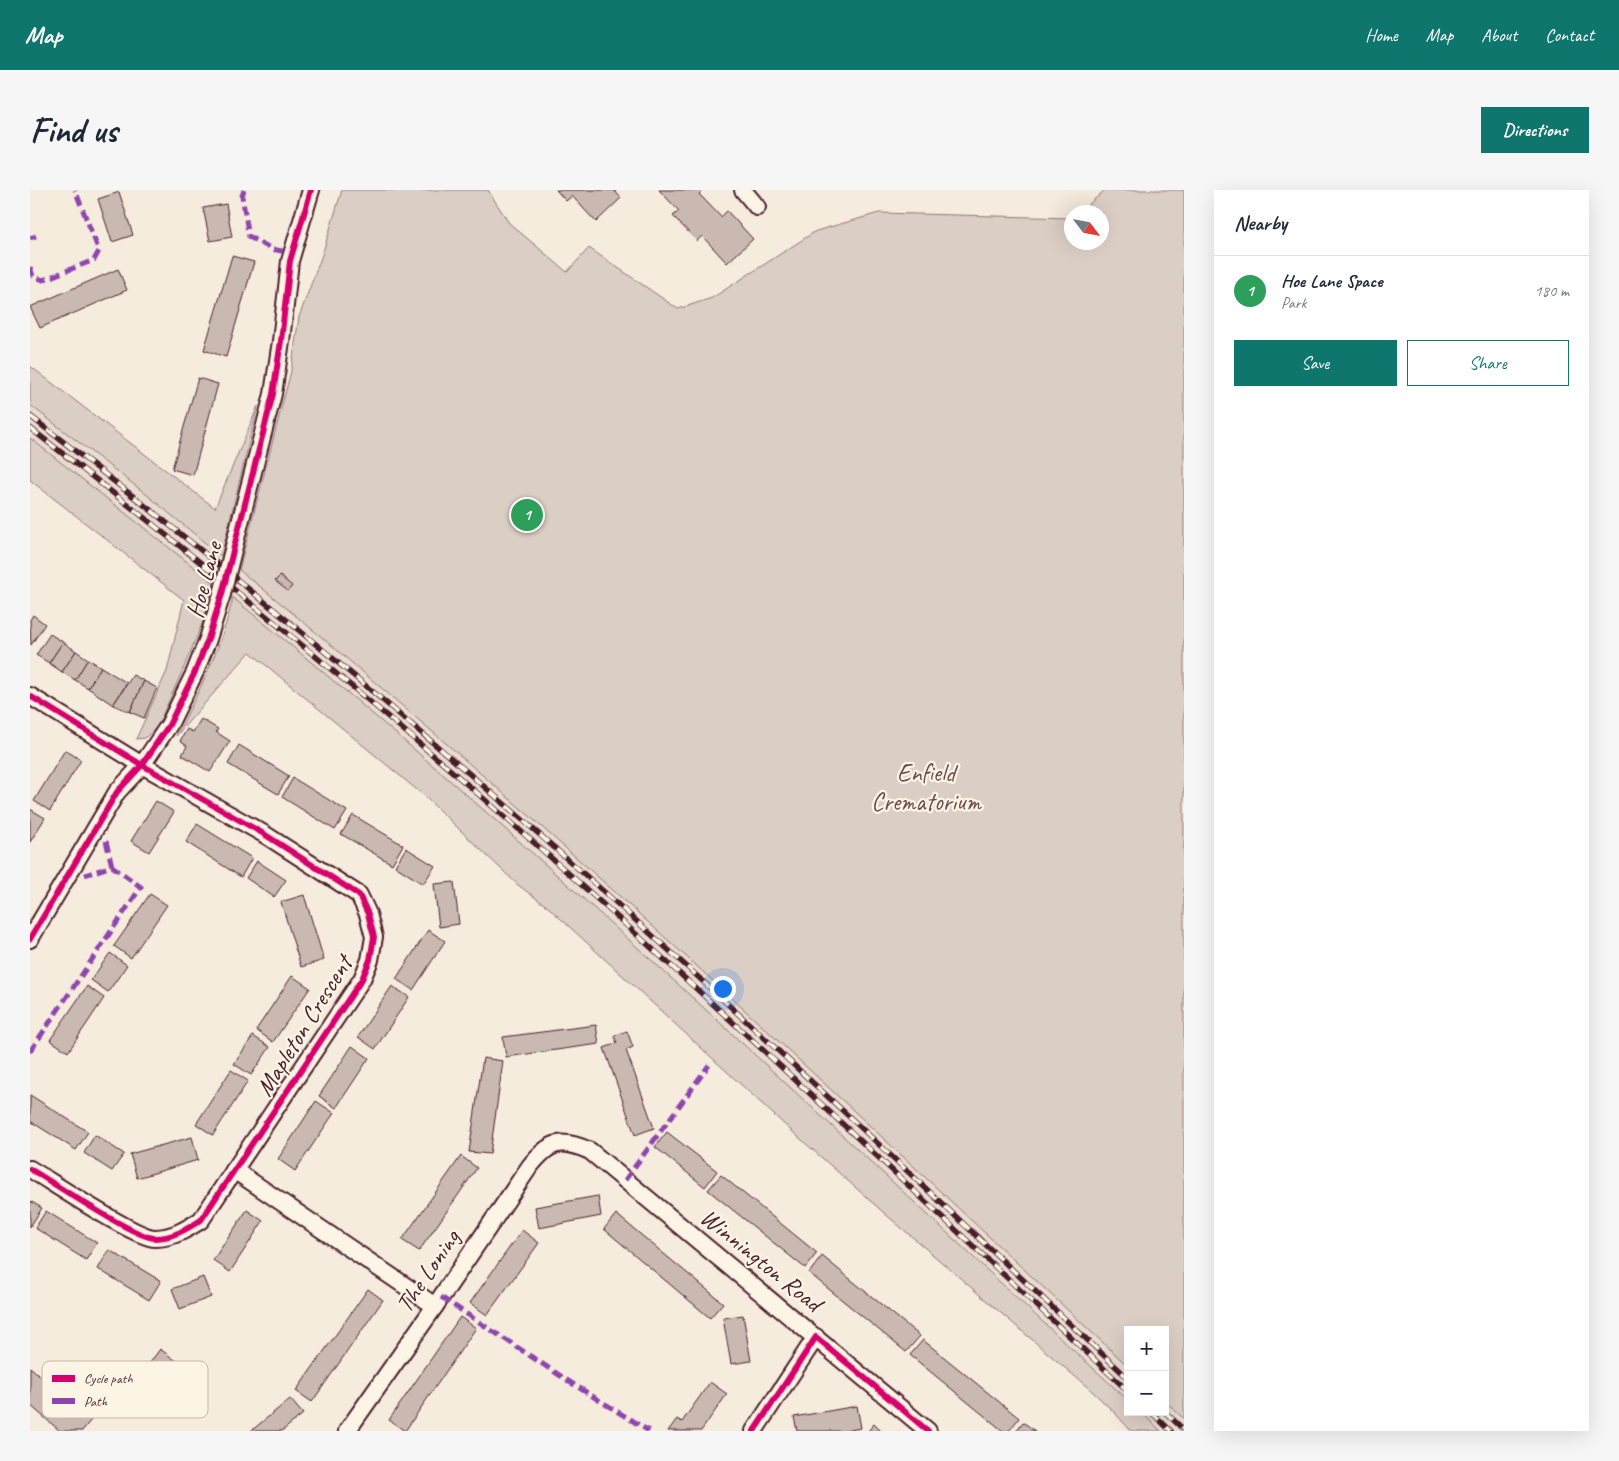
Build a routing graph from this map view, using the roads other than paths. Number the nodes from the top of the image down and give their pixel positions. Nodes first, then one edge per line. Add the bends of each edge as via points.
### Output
1 (311, 190) edge
2 (743, 190) edge
3 (757, 208) dead end
4 (30, 696) edge
5 (142, 766) junction
6 (30, 939) edge
7 (556, 1144) joint
8 (30, 1169) edge
9 (234, 1170) junction
10 (435, 1306) junction
11 (816, 1337) junction
12 (348, 1431) edge
13 (754, 1431) edge
14 (928, 1431) edge

1 - 5 street, Hoe Lane, bridge via 290,261 273,394 222,594 195,672 169,725
2 - 3 street
4 - 5 street, Mapleton Crescent
5 - 6 street, Hoe Lane via 117,792
5 - 9 street, Mapleton Crescent via 264,834 359,895 374,937 370,960 362,978
7 - 10 street, The Loning via 540,1154 530,1166
7 - 11 street, Winnington Road via 569,1143 590,1151
8 - 9 street, Mapleton Crescent via 134,1232 154,1238 180,1234 201,1220
9 - 10 street
10 - 12 street, The Loning
11 - 13 street
11 - 14 street, Winnington Road

